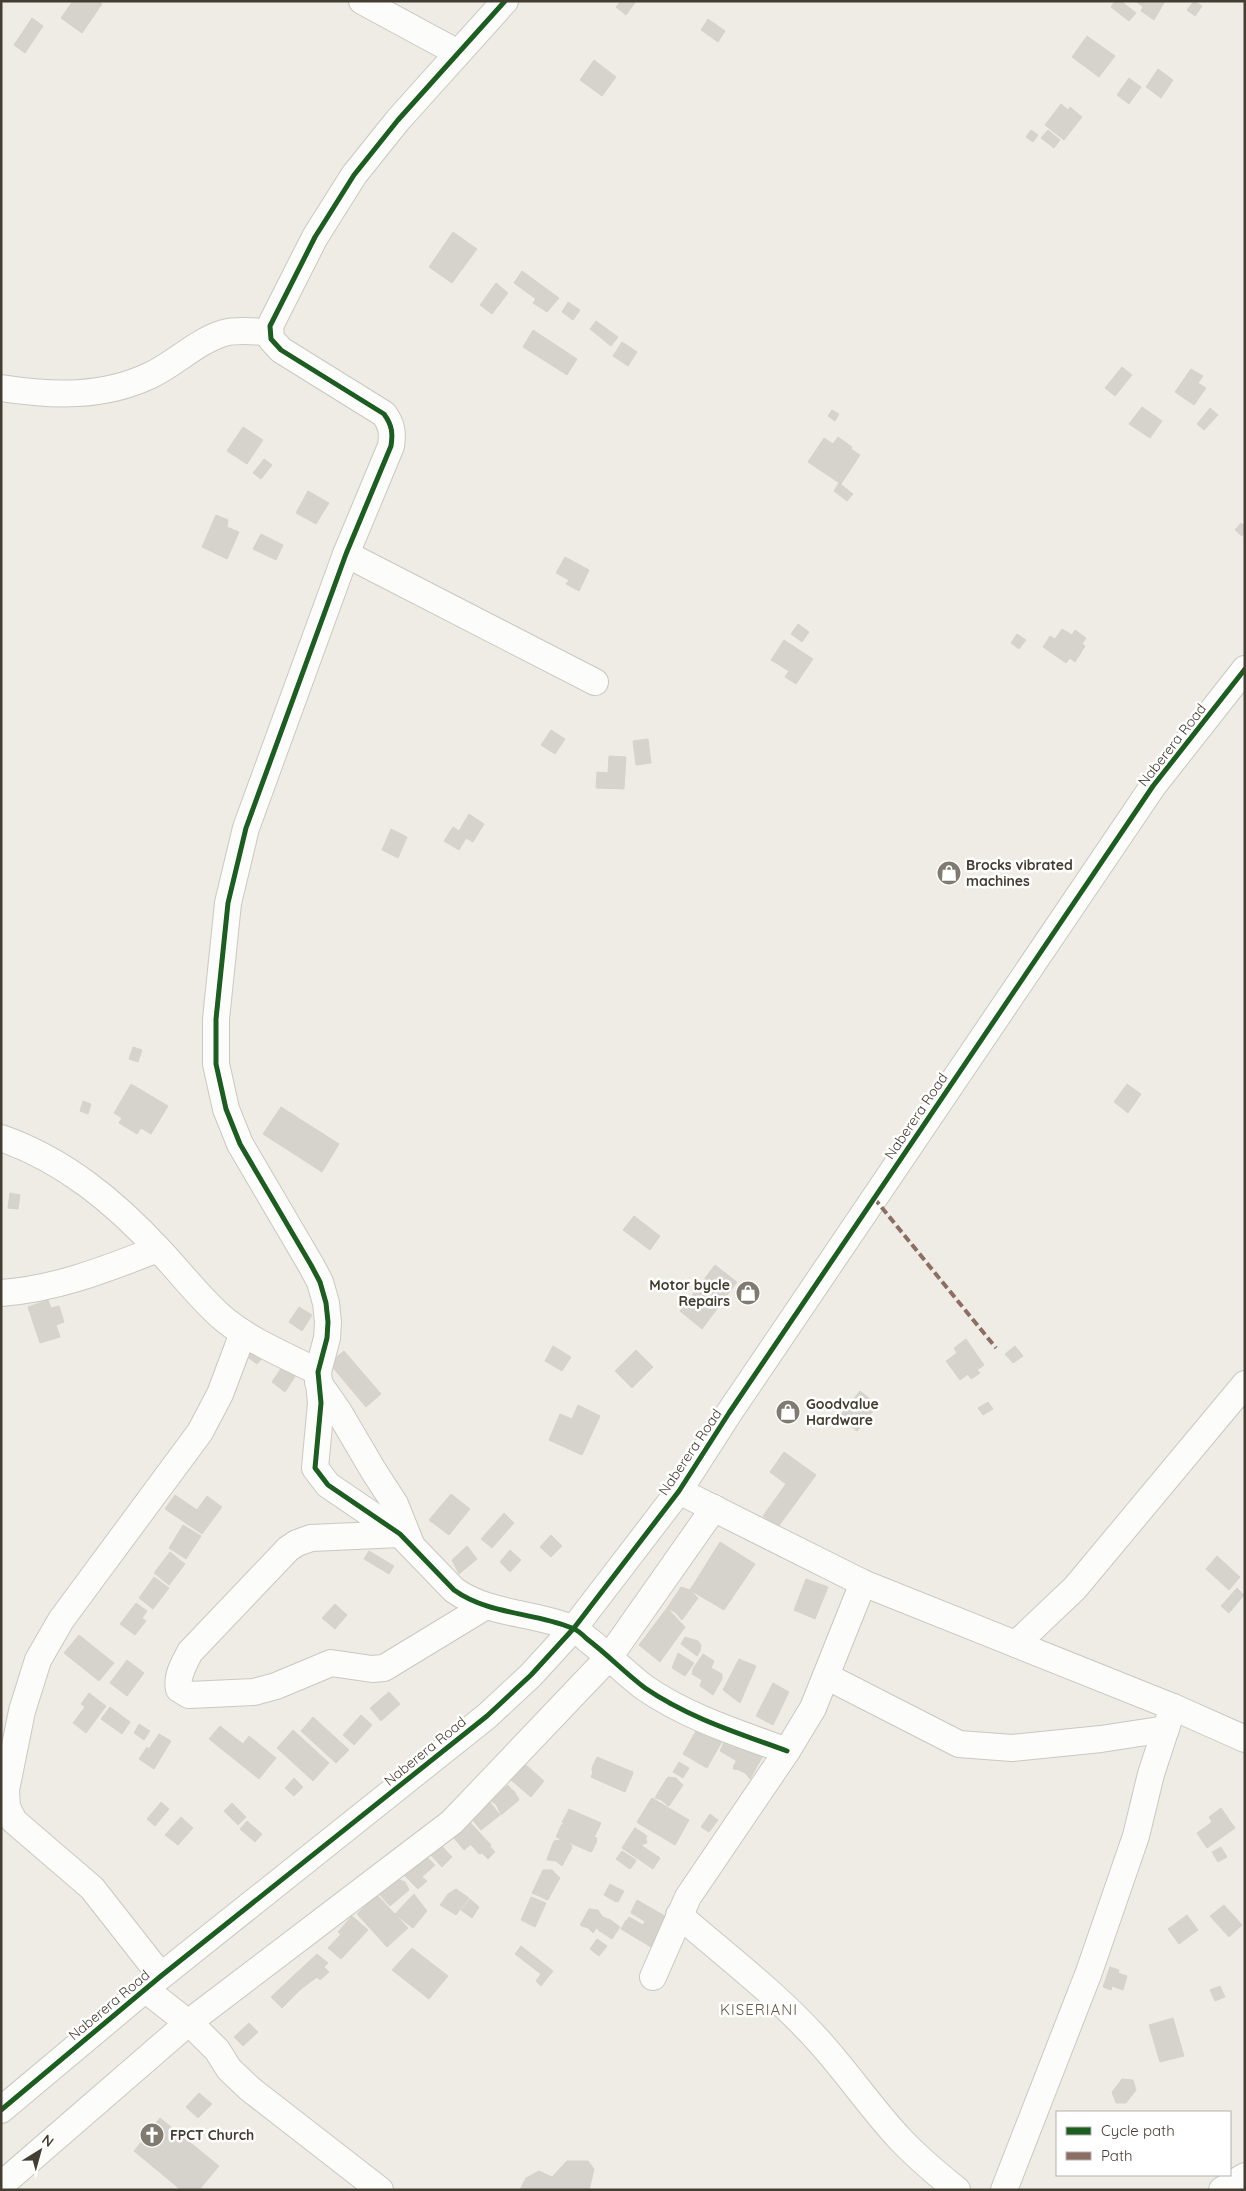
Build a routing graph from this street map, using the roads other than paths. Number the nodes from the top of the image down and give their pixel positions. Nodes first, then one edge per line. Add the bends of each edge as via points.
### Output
1 (362, 1) edge
2 (505, 1) edge
3 (458, 52) junction
4 (270, 332) junction
5 (1, 388) edge
6 (346, 554) junction
7 (1245, 669) edge
8 (595, 682) dead end
9 (1, 1138) edge
10 (158, 1249) junction
11 (1, 1293) edge
12 (243, 1333) junction
13 (318, 1377) junction
14 (1245, 1384) edge
15 (679, 1491) junction
16 (714, 1508) junction
17 (406, 1540) junction
18 (863, 1583) junction
19 (486, 1606) junction
20 (574, 1628) junction
21 (1016, 1644) junction
22 (610, 1656) junction
23 (826, 1676) junction
24 (1169, 1718) junction
25 (1245, 1738) edge
26 (787, 1751) junction
27 (4, 1807) edge
28 (679, 1915) junction
29 (653, 1977) dead end
30 (153, 1983) junction
31 (188, 2023) junction
32 (1, 2110) edge
33 (1245, 2176) edge
34 (1, 2185) edge
35 (380, 2190) edge
36 (957, 2190) edge
37 (1004, 2190) edge
38 (1222, 2190) edge

1 - 3 street
2 - 3 street
3 - 4 street via 398,120 342,192 314,237 276,312
4 - 5 street via 241,331 213,337 152,374 124,386 94,393 64,395
4 - 6 street via 281,350 377,408 392,429 391,446
6 - 8 street
6 - 13 street via 246,828 228,902 215,1042 220,1086 240,1144 320,1282 328,1322
7 - 15 street, Naberera Road via 1153,786
9 - 10 street via 40,1153 91,1186
10 - 11 street via 80,1278
10 - 12 street via 214,1310
12 - 13 street
12 - 27 street via 220,1394 200,1432 61,1620 38,1660 22,1711
13 - 17 street via 396,1504
13 - 17 street via 321,1403 315,1468 328,1485
14 - 21 street via 1075,1588
15 - 16 street
15 - 20 street, Naberera Road
16 - 18 street
16 - 22 street
17 - 19 street via 454,1590
17 - 19 street via 311,1538 288,1548 190,1652 178,1682 179,1689 189,1695 254,1692 331,1662 384,1668
18 - 21 street
18 - 23 street
19 - 20 street
20 - 22 street
20 - 30 street, Naberera Road via 487,1716
21 - 24 street
22 - 26 street via 643,1686 682,1711
22 - 31 street via 452,1822
23 - 24 street via 959,1744 1012,1748 1101,1739
23 - 26 street via 813,1708
24 - 25 street
24 - 37 street via 1136,1836 1089,1972
26 - 28 street via 699,1880
27 - 30 street via 20,1827 101,1898
28 - 29 street
28 - 36 street via 782,2004 844,2070 898,2138
30 - 31 street
30 - 32 street, Naberera Road
31 - 34 street
31 - 35 street via 250,2089
33 - 38 street

